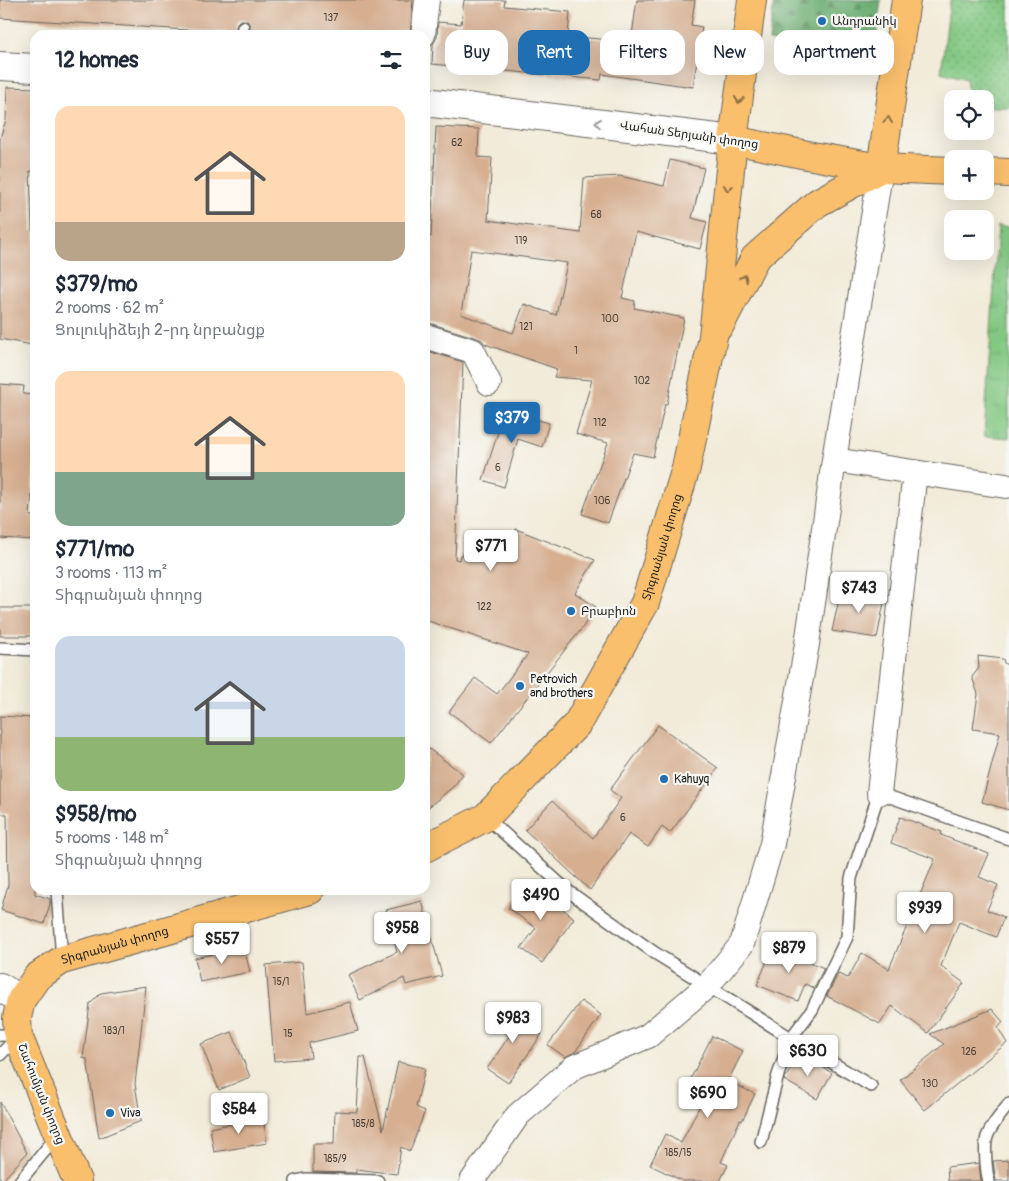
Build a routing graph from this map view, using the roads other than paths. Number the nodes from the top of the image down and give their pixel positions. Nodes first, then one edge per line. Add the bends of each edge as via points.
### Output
1 (427, 0) edge
2 (752, 0) edge
3 (906, 0) edge
4 (424, 30) edge
5 (0, 66) edge
6 (30, 68) edge
7 (430, 103) edge
8 (734, 140) junction
9 (881, 168) junction
10 (944, 171) edge
11 (994, 172) edge
12 (1009, 173) edge
13 (713, 337) junction
14 (430, 338) edge
15 (489, 384) dead end
16 (834, 460) junction
17 (915, 472) junction
18 (1006, 486) dead end
19 (0, 648) edge
20 (30, 650) edge
21 (879, 793) junction
22 (486, 817) junction
23 (1009, 839) edge
24 (430, 845) edge
25 (58, 895) edge
26 (292, 895) edge
27 (62, 960) junction
28 (708, 986) junction
29 (11, 994) edge
30 (790, 1038) junction
31 (6, 1042) edge
32 (871, 1086) dead end
33 (1009, 1104) edge
34 (58, 1134) junction
35 (761, 1142) dead end
36 (20, 1181) edge
37 (77, 1181) edge
38 (296, 1181) edge
39 (378, 1181) edge
40 (472, 1181) edge
41 (989, 1181) edge

1 - 4 street
2 -> 8 highway, Տիգրանյան փողոց
9 -> 3 highway
5 - 6 street
8 -> 7 street, Վահան Տերյանի փողոց
8 - 9 highway, Վահան Տերյանի փողոց
8 -> 13 highway, Տիգրանյան փողոց
9 - 10 highway, Վահան Տերյանի փողոց
13 -> 9 highway, Տիգրանյան փողոց via 755,258 817,203
9 - 16 street
11 - 12 highway
13 - 22 highway, Տիգրանյան փողոց via 686,468 645,603 577,724
14 - 15 street via 473,351
16 - 17 street
16 - 28 street via 807,644 772,844 742,944
17 - 18 street
17 - 21 street
19 - 20 lane
21 - 23 lane
21 - 30 lane via 851,878 847,937 812,1010
22 - 24 highway, Տիգրանյան փողոց
22 - 28 lane via 568,891
25 - 27 lane
26 - 27 highway, Տիգրանյան փողոց
27 - 29 highway, Տիգրանյան փողոց
28 - 30 lane
28 - 40 street via 648,1036 574,1067 518,1115
29 - 31 highway, Շահումյան փողոց via 18,1018
30 - 32 lane
30 - 35 lane
31 - 34 highway, Շահումյան փողոց
33 - 41 lane via 986,1138
34 - 36 lane
34 - 37 highway, Շահումյան փողոց
38 - 39 lane

